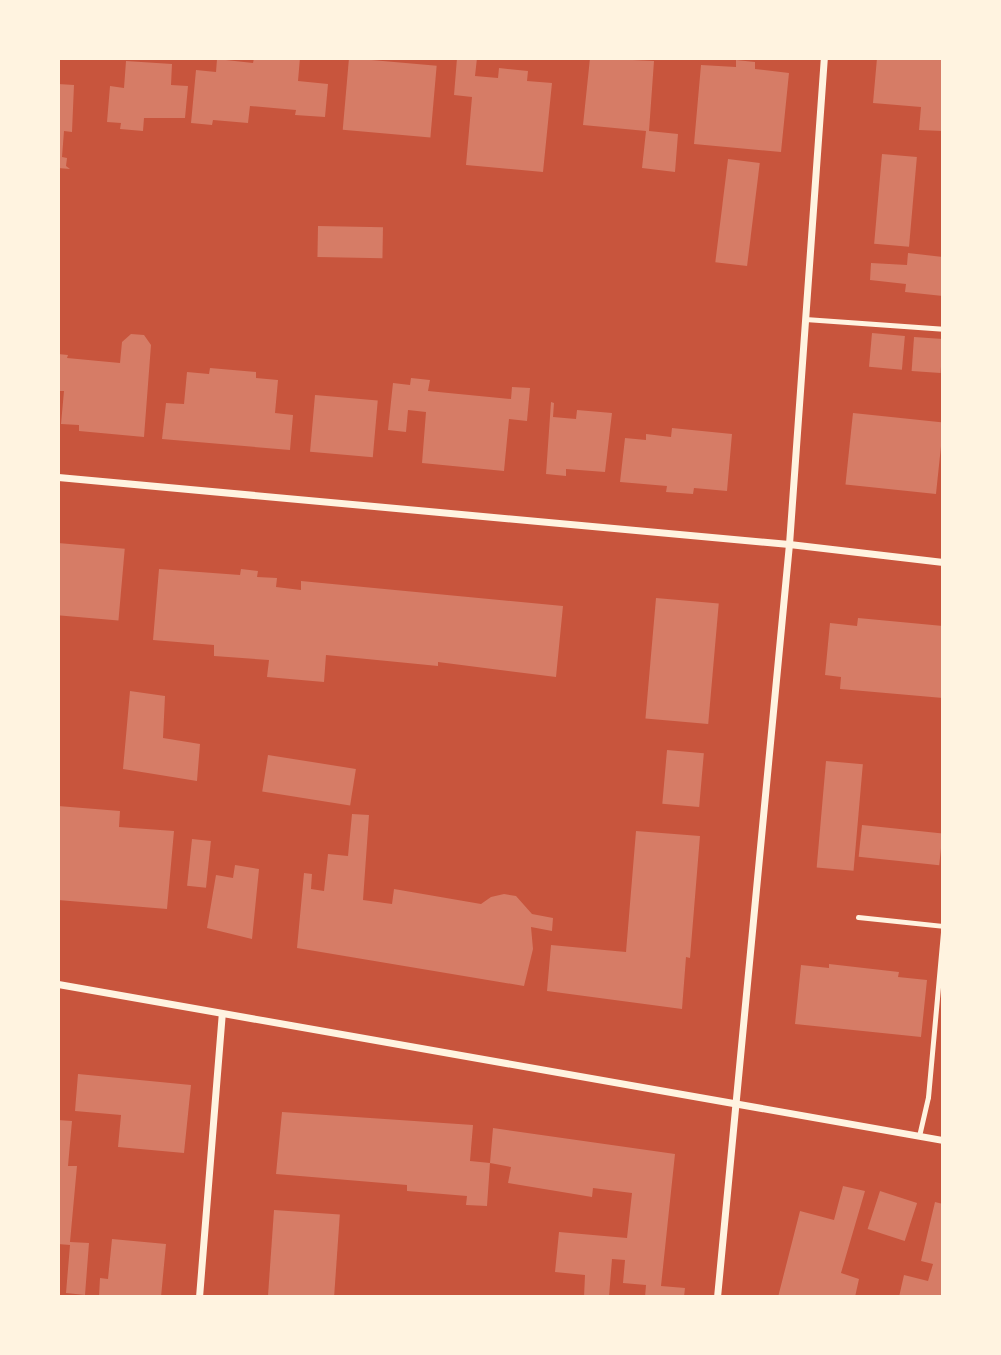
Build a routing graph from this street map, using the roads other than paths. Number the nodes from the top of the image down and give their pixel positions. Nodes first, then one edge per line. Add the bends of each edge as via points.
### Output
1 (824, 58) edge
2 (805, 319) junction
3 (943, 329) edge
4 (58, 477) edge
5 (789, 544) junction
6 (943, 562) edge
7 (858, 917) dead end
8 (943, 926) edge
9 (943, 932) edge
10 (58, 985) edge
11 (222, 1014) junction
12 (736, 1101) junction
13 (919, 1136) junction
14 (943, 1140) edge
15 (199, 1297) edge
16 (717, 1297) edge

1 - 2 street
2 - 3 lane
2 - 5 street
4 - 5 street
5 - 6 street
5 - 12 street
7 - 8 lane
9 - 13 lane via 928,1097
10 - 11 street
11 - 12 street
11 - 15 street
12 - 13 street
12 - 16 street
13 - 14 street

